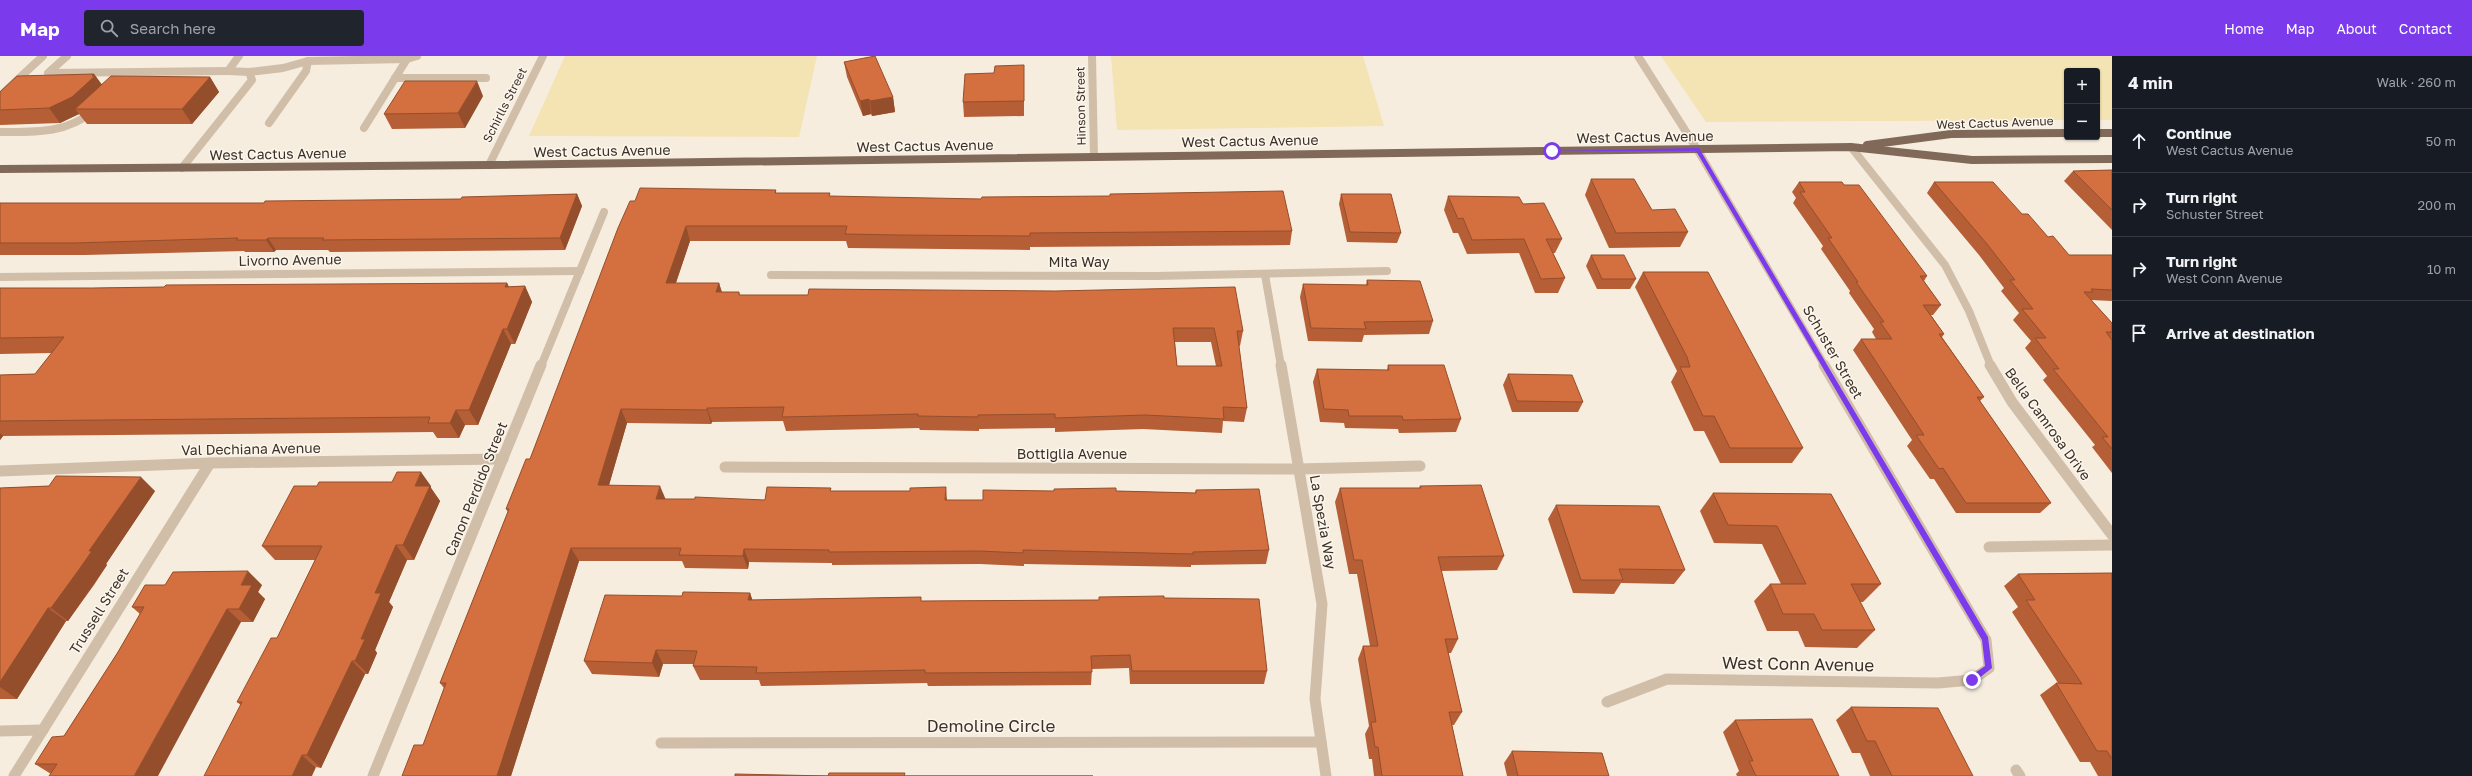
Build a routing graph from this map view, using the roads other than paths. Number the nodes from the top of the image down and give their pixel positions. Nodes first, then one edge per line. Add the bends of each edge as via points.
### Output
1 (43, 56) edge
2 (67, 56) edge
3 (239, 56) edge
4 (417, 56) edge
5 (543, 56) edge
6 (1092, 56) edge
7 (1638, 56) edge
8 (393, 58) edge
9 (407, 59) junction
10 (308, 61) junction
11 (228, 71) junction
12 (130, 72) junction
13 (249, 72) junction
14 (395, 78) junction
15 (486, 78) dead end
16 (120, 82) edge
17 (0, 96) edge
18 (100, 103) edge
19 (270, 122) dead end
20 (364, 128) dead end
21 (0, 132) edge
22 (2064, 133) edge
23 (2100, 133) edge
24 (2112, 133) edge
25 (1851, 147) junction
26 (1697, 149) junction
27 (1094, 156) junction
28 (2112, 159) edge
29 (489, 165) junction
30 (182, 168) junction
31 (0, 169) edge
32 (604, 212) dead end
33 (580, 271) junction
34 (1387, 271) dead end
35 (771, 275) dead end
36 (1265, 275) junction
37 (0, 277) edge
38 (503, 459) junction
39 (210, 462) junction
40 (1420, 466) dead end
41 (725, 467) dead end
42 (1298, 469) junction
43 (0, 471) edge
44 (2112, 535) edge
45 (2112, 545) edge
46 (1989, 547) dead end
47 (1989, 668) joint
48 (1607, 702) dead end
49 (43, 730) junction
50 (0, 731) edge
51 (1321, 742) junction
52 (661, 743) dead end
53 (14, 776) edge
54 (373, 776) edge
55 (1326, 776) edge

1 - 17 street
2 - 12 street via 48,73
3 - 11 street
4 - 9 street
5 - 29 street, Schirlls Street
6 - 27 street, Hinson Street
7 - 26 street, Schuster Street
8 - 9 street
8 - 10 street
9 - 14 street
10 - 13 street via 283,68
10 - 19 street via 306,71
11 - 12 street
11 - 13 street
12 - 16 street
13 - 30 street via 252,80
14 - 15 street
14 - 20 street
18 - 21 street via 86,119 72,127 58,131
22 - 25 main road, West Cactus Avenue via 1951,134
23 - 24 main road
25 - 26 main road, West Cactus Avenue
25 - 28 main road, West Cactus Avenue via 1972,160
25 - 44 street, Bella Camrosa Drive via 1945,265 1969,311 1992,370 2012,402
26 - 27 main road, West Cactus Avenue
26 - 47 street, Schuster Street via 1986,640
27 - 29 main road, West Cactus Avenue
29 - 30 main road, West Cactus Avenue
30 - 31 main road, West Cactus Avenue
32 - 33 street, Canon Perdido Street
33 - 37 street, Livorno Avenue
33 - 38 street, Canon Perdido Street
34 - 36 street, Mita Way
35 - 36 street, Mita Way
36 - 42 street, La Spezia Way
38 - 39 street, Val Dechiana Avenue
38 - 54 street, Canon Perdido Street
39 - 43 street, Val Dechiana Avenue
39 - 49 street, Trussell Street
40 - 42 street, Bottiglia Avenue
41 - 42 street, Bottiglia Avenue
42 - 51 street, La Spezia Way via 1322,604 1315,699
45 - 46 street
47 - 48 street, West Conn Avenue via 1972,680 1938,683 1668,679
49 - 50 street
49 - 53 street, Trussell Street
51 - 52 street, Demoline Circle
51 - 55 street, La Spezia Way

